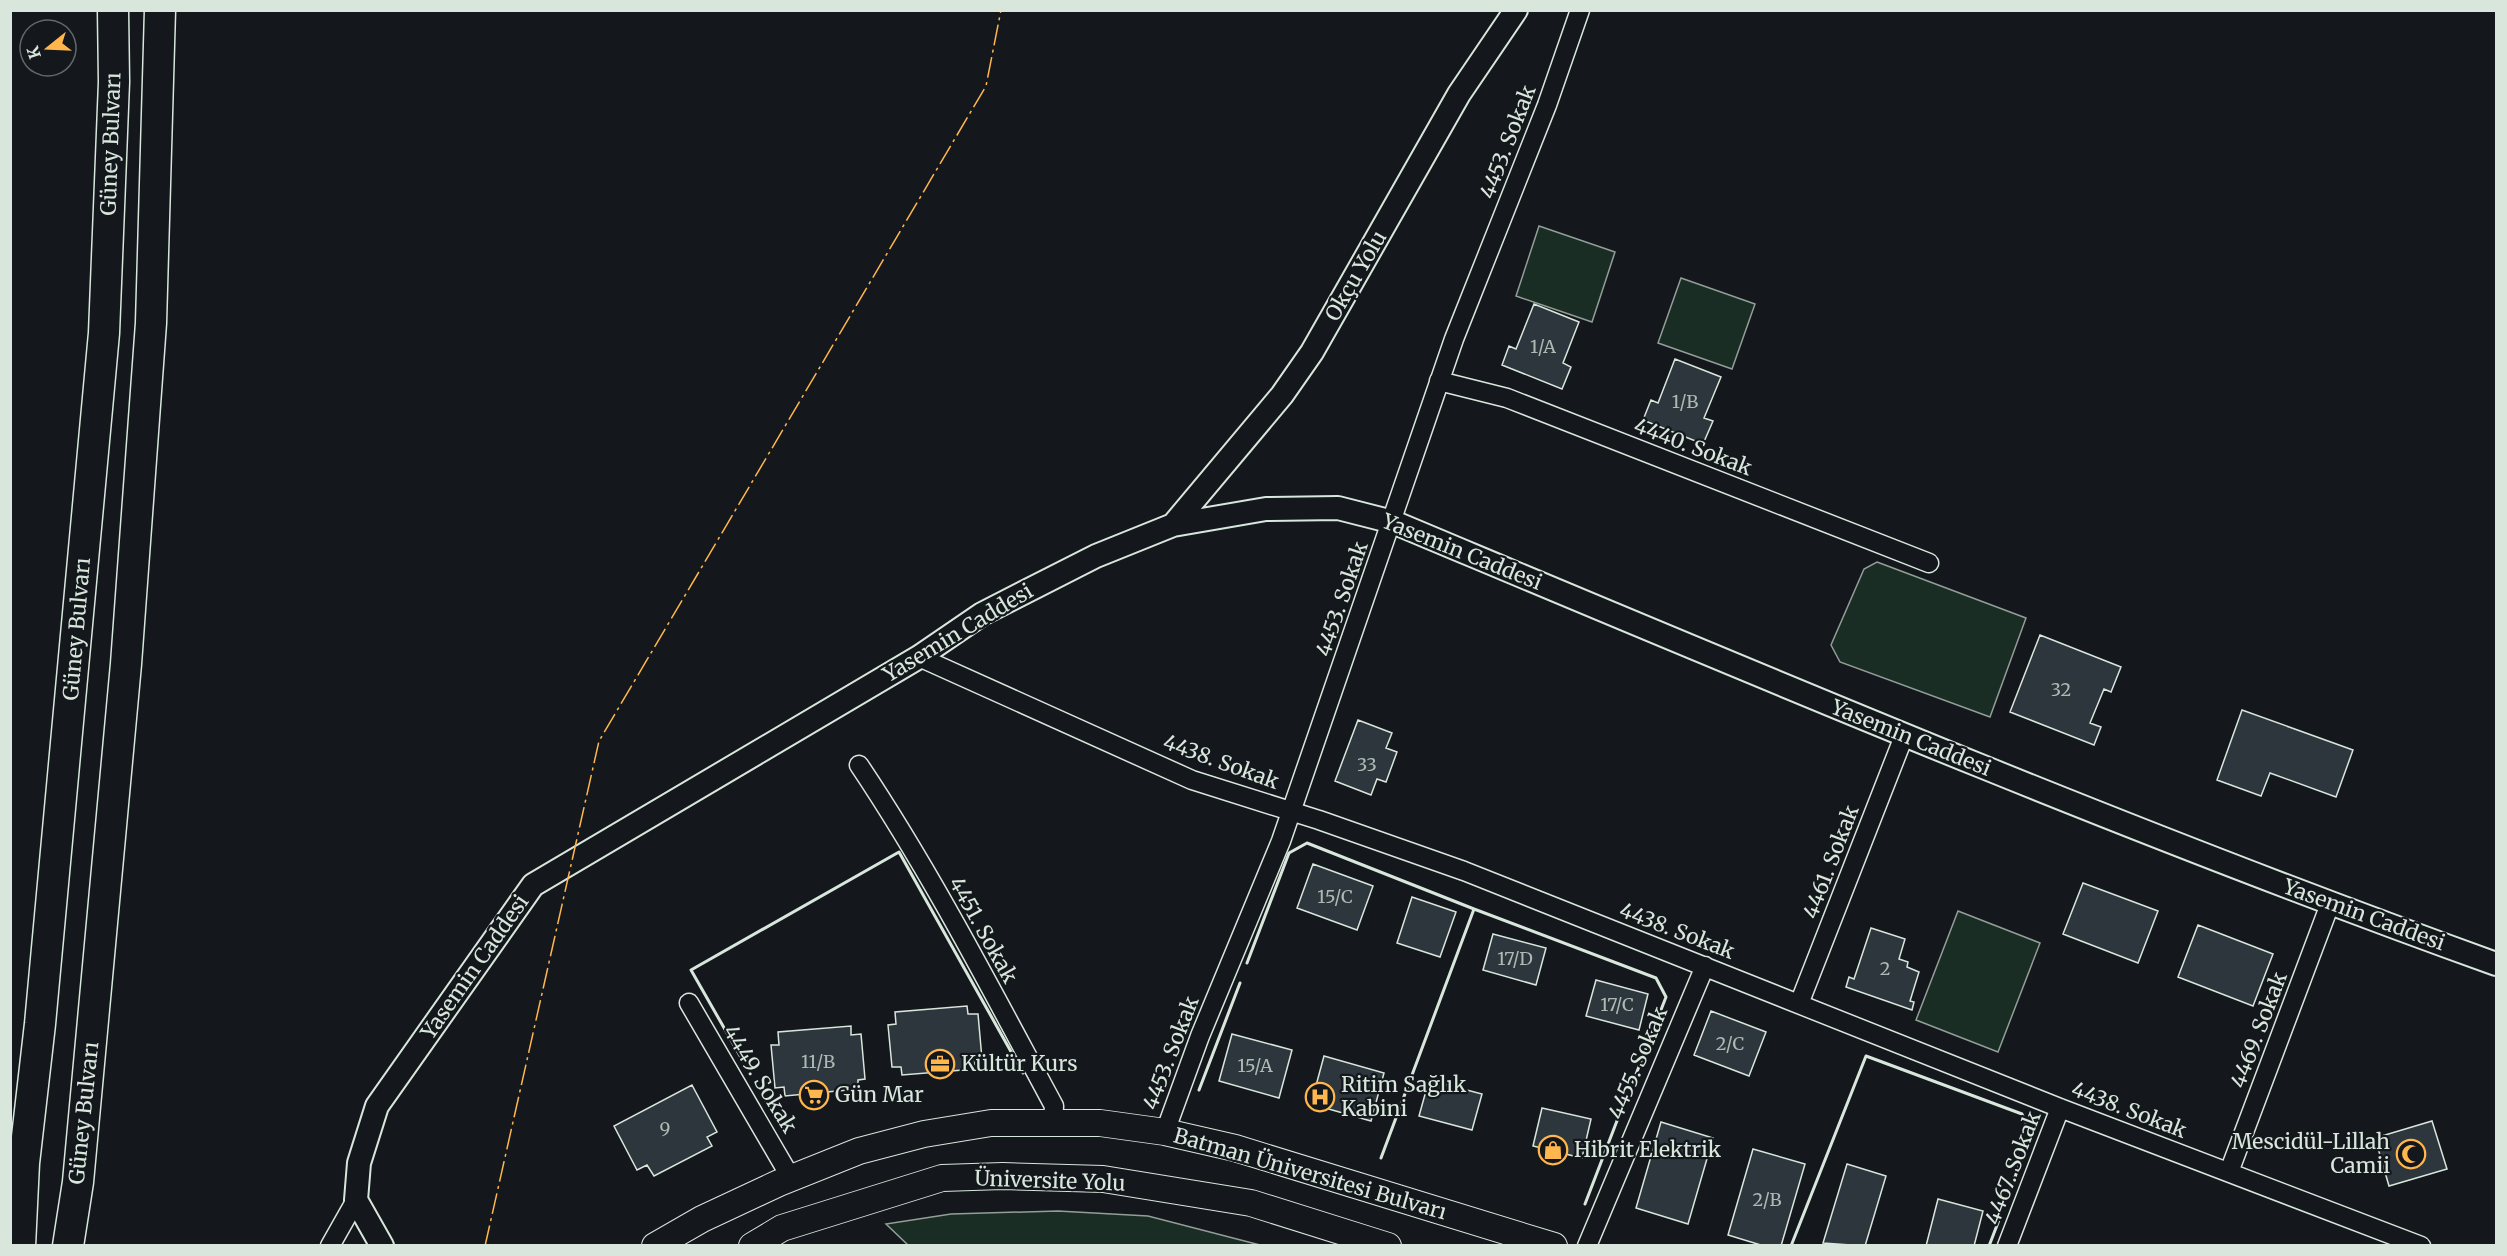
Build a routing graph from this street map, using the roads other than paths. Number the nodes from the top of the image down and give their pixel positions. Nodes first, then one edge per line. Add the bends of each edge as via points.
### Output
1 (113, 10) edge
2 (160, 10) edge
3 (1516, 10) edge
4 (1580, 10) edge
5 (1439, 381) junction
6 (1393, 522) junction
7 (1173, 525) junction
8 (1929, 562) dead end
9 (919, 657) junction
10 (1904, 736) junction
11 (860, 765) dead end
12 (1291, 811) junction
13 (2330, 904) junction
14 (2496, 964) edge
15 (1705, 966) junction
16 (688, 1003) dead end
17 (1799, 1004) junction
18 (2061, 1108) junction
19 (1053, 1123) junction
20 (1165, 1132) junction
21 (24, 1163) junction
22 (2229, 1172) junction
23 (791, 1178) junction
24 (78, 1182) junction
25 (356, 1200) junction
26 (10, 1212) edge
27 (20, 1245) edge
28 (68, 1245) edge
29 (79, 1245) edge
30 (330, 1245) edge
31 (382, 1245) edge
32 (655, 1245) edge
33 (752, 1245) edge
34 (1388, 1245) edge
35 (1554, 1245) edge
36 (1587, 1245) edge
37 (2007, 1245) edge
38 (2421, 1245) edge

1 - 21 highway, Güney Bulvarı via 114,82 104,333
2 - 24 highway, Güney Bulvarı via 150,334 126,664
3 - 7 street, Okçu Yolu via 1459,94 1312,352 1282,395
4 - 5 street, 4453. Sokak
5 - 6 street, 4453. Sokak
5 - 8 street, 4440. Sokak via 1507,398
6 - 7 street, Yasemin Caddesi via 1338,508 1266,509
6 - 10 street, Yasemin Caddesi
6 - 12 street, 4453. Sokak
7 - 9 street, Yasemin Caddesi via 1096,556 982,614
9 - 12 street, 4438. Sokak via 1192,780
9 - 25 street, Yasemin Caddesi via 533,885 377,1106 359,1163
10 - 13 street, Yasemin Caddesi
10 - 17 street, 4461. Sokak
11 - 19 street, 4451. Sokak via 896,819 1054,1106
12 - 15 street, 4438. Sokak via 1464,871
12 - 20 street, 4453. Sokak
13 - 14 street, Yasemin Caddesi
13 - 22 street, 4469. Sokak
15 - 17 street, 4438. Sokak
15 - 36 street, 4455. Sokak
16 - 23 street, 4449. Sokak
17 - 18 street, 4438. Sokak
18 - 22 street, 4438. Sokak
18 - 37 street, 4467. Sokak
19 - 20 main road, Batman Üniversitesi Bulvarı via 1100,1123
19 - 23 main road, Batman Üniversitesi Bulvarı via 991,1123 924,1134 859,1151
20 - 35 main road, Batman Üniversitesi Bulvarı via 1235,1148
21 - 26 highway
21 - 27 highway, Güney Bulvarı
22 - 38 street, 4438. Sokak
23 - 32 main road, Batman Üniversitesi Bulvarı
24 - 28 highway, Güney Bulvarı
24 - 29 highway
25 - 30 street
25 - 31 street
33 - 34 main road, Üniversite Yolu via 782,1228 942,1178 1004,1176 1103,1179 1251,1203

